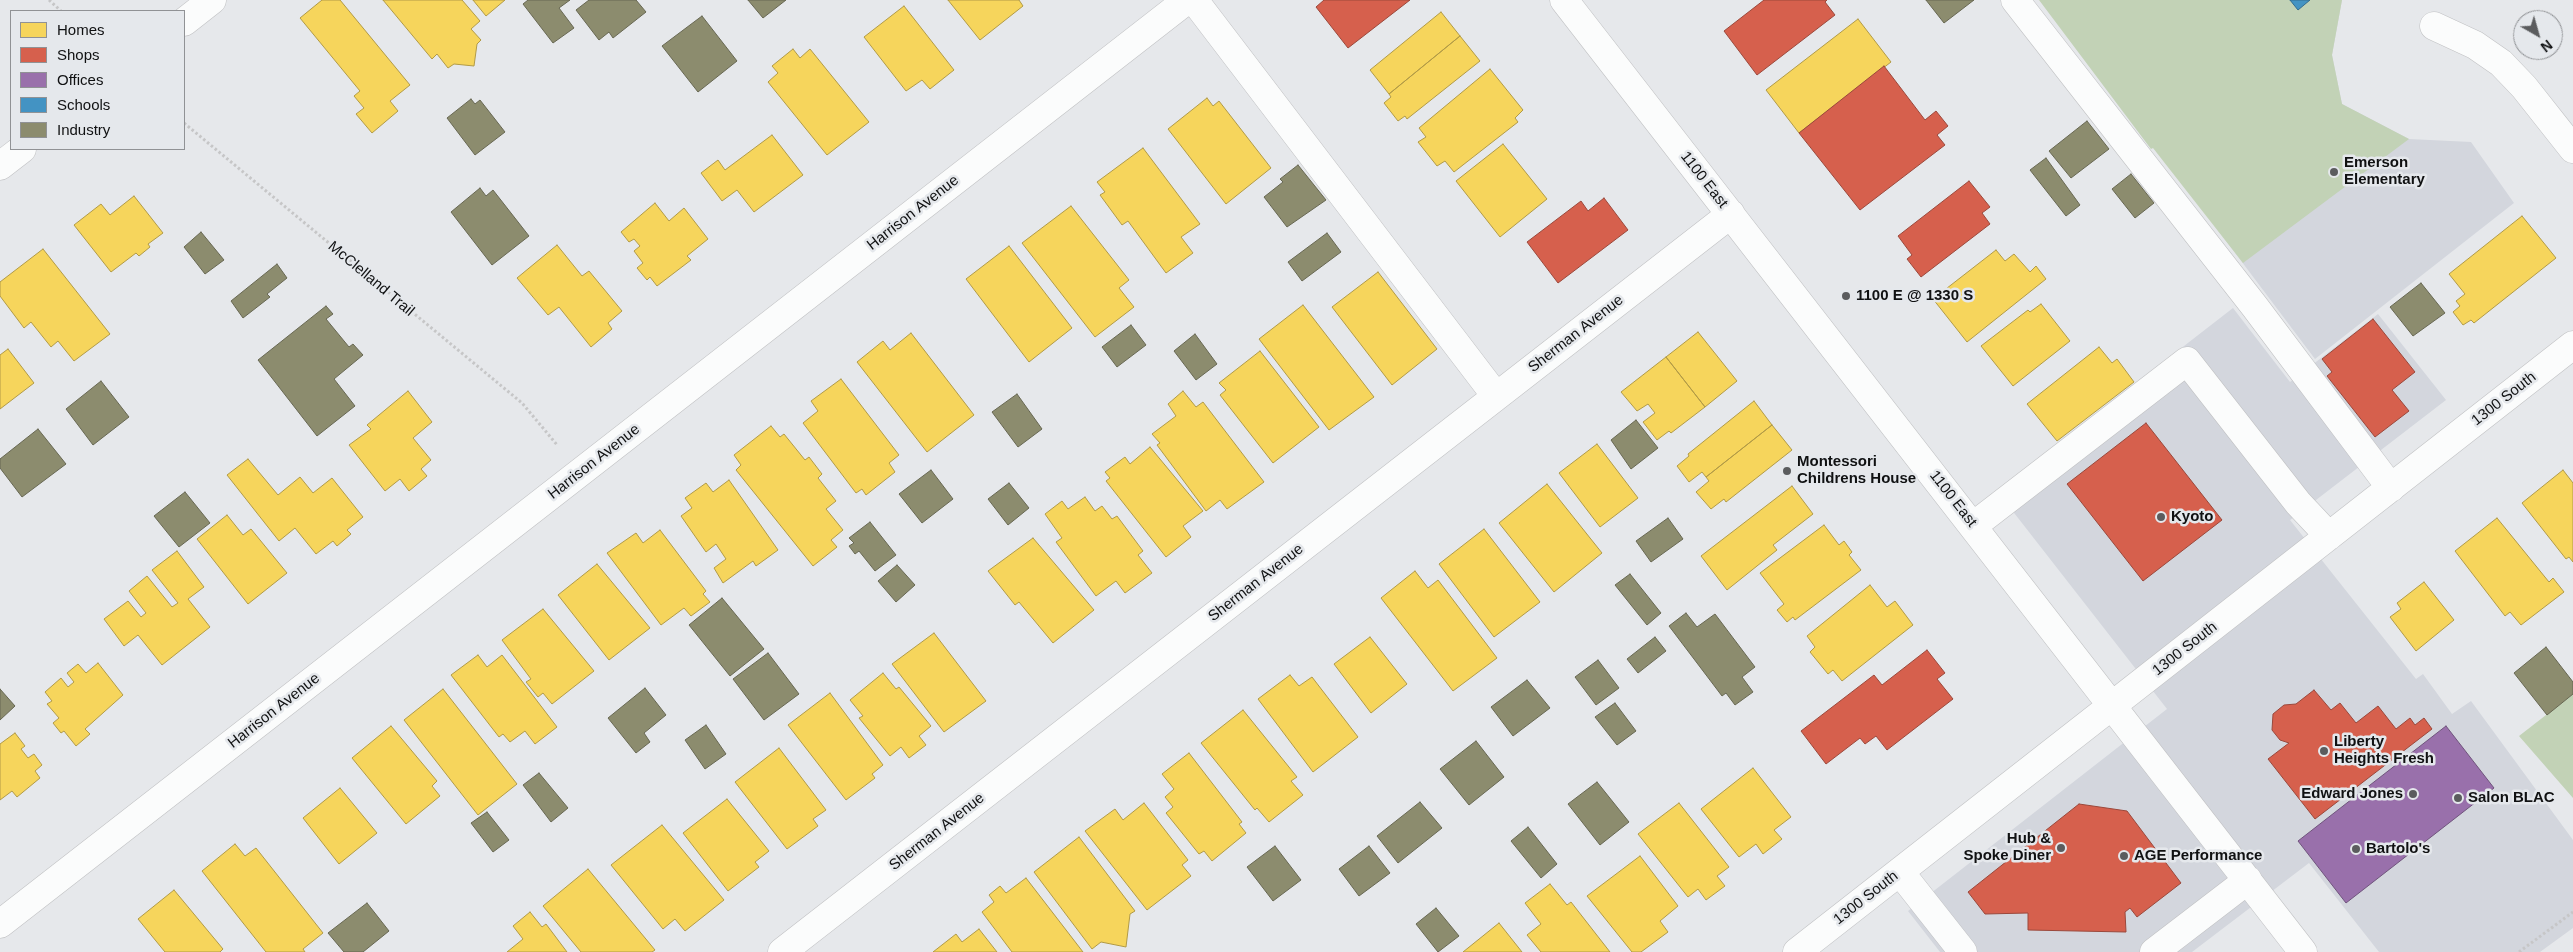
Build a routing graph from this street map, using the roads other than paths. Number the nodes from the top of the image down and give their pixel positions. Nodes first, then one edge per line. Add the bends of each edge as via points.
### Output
1 (212, 0) edge
2 (1187, 0) edge
3 (1194, 0) edge
4 (1564, 0) edge
5 (2015, 0) edge
6 (185, 21) edge
7 (2434, 26) dead end
8 (2573, 149) edge
9 (21, 150) edge
10 (0, 166) edge
11 (1731, 214) junction
12 (2573, 346) edge
13 (1496, 396) junction
14 (2391, 488) junction
15 (1973, 526) junction
16 (2329, 536) junction
17 (2113, 705) junction
18 (1900, 872) junction
19 (2248, 880) junction
20 (0, 924) edge
21 (782, 952) edge
22 (1797, 952) edge
23 (1963, 952) edge
24 (2154, 952) edge
25 (2304, 952) edge

1 - 6 street
2 - 20 street, Harrison Avenue
3 - 13 street
4 - 11 street, 1100 East
5 - 14 street via 2255,307
7 - 8 street via 2475,45 2501,63
9 - 10 street
11 - 13 street, Sherman Avenue
11 - 15 street, 1100 East
12 - 14 street, 1300 South
13 - 21 street, Sherman Avenue
14 - 16 street, 1300 South
15 - 16 street via 2187,361 2298,503
15 - 17 street, 1100 East
16 - 17 street, 1300 South
17 - 18 street, 1300 South
17 - 19 street, 1100 East
18 - 22 street, 1300 South
18 - 23 street
19 - 24 street
19 - 25 street, 1100 East

